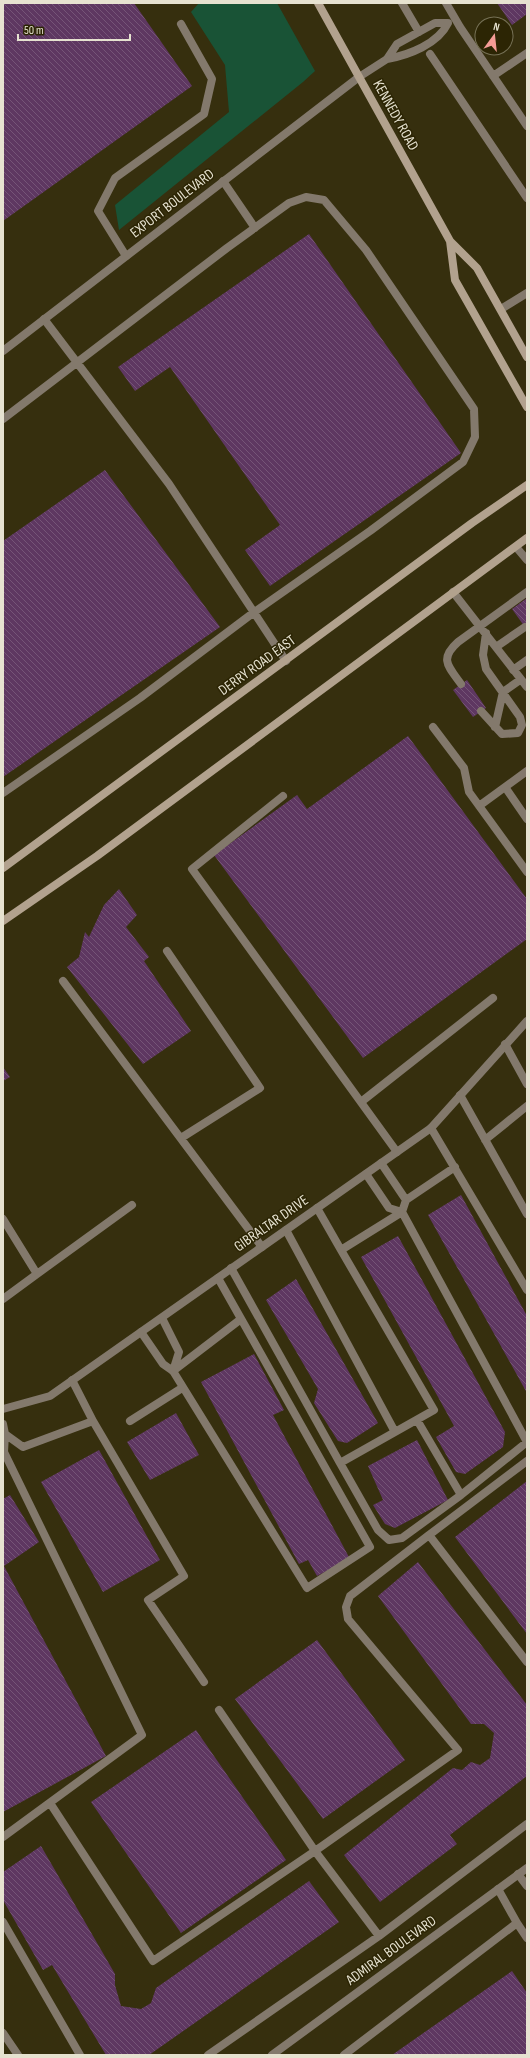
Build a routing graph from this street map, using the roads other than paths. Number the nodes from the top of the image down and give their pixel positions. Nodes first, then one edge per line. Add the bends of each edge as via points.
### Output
1 (318, 3) edge
2 (402, 3) edge
3 (446, 3) edge
4 (451, 21) junction
5 (181, 24) dead end
6 (419, 32) junction
7 (527, 53) edge
8 (430, 54) dead end
9 (387, 59) junction
10 (493, 76) junction
11 (359, 77) junction
12 (527, 126) edge
13 (223, 181) junction
14 (527, 198) edge
15 (255, 228) junction
16 (450, 241) junction
17 (126, 256) junction
18 (527, 293) edge
19 (501, 309) junction
20 (44, 319) junction
21 (3, 351) edge
22 (527, 356) edge
23 (78, 362) junction
24 (527, 407) edge
25 (3, 419) edge
26 (527, 485) edge
27 (527, 538) edge
28 (521, 544) edge
29 (527, 560) edge
30 (453, 592) junction
31 (527, 592) edge
32 (253, 613) junction
33 (525, 627) dead end
34 (483, 630) junction
35 (496, 647) junction
36 (527, 660) edge
37 (286, 661) junction
38 (513, 670) junction
39 (520, 680) junction
40 (461, 684) dead end
41 (527, 687) edge
42 (503, 692) junction
43 (481, 711) dead end
44 (433, 727) dead end
45 (495, 728) junction
46 (527, 771) edge
47 (505, 787) junction
48 (3, 793) edge
49 (283, 796) dead end
50 (479, 806) junction
51 (527, 819) edge
52 (3, 868) edge
53 (527, 872) edge
54 (3, 921) edge
55 (167, 951) dead end
56 (63, 981) dead end
57 (493, 998) dead end
58 (527, 1021) edge
59 (505, 1044) junction
60 (527, 1084) edge
61 (460, 1095) junction
62 (362, 1102) junction
63 (527, 1106) edge
64 (431, 1128) junction
65 (181, 1138) junction
66 (485, 1140) junction
67 (397, 1152) junction
68 (381, 1163) junction
69 (455, 1167) junction
70 (366, 1174) junction
71 (406, 1200) junction
72 (132, 1205) dead end
73 (317, 1208) junction
74 (402, 1212) junction
75 (527, 1214) edge
76 (3, 1219) edge
77 (286, 1230) junction
78 (262, 1247) junction
79 (341, 1250) junction
80 (231, 1268) junction
81 (37, 1274) junction
82 (218, 1278) junction
83 (527, 1290) edge
84 (3, 1300) edge
85 (162, 1318) junction
86 (241, 1319) junction
87 (141, 1332) junction
88 (173, 1371) junction
89 (72, 1380) junction
90 (182, 1388) junction
91 (3, 1409) edge
92 (417, 1420) junction
93 (93, 1421) junction
94 (130, 1421) dead end
95 (3, 1424) edge
96 (395, 1432) junction
97 (5, 1434) junction
98 (527, 1442) edge
99 (3, 1452) edge
100 (527, 1461) edge
101 (340, 1463) junction
102 (461, 1495) junction
103 (429, 1535) junction
104 (527, 1662) edge
105 (204, 1682) dead end
106 (218, 1710) dead end
107 (50, 1803) junction
108 (527, 1824) edge
109 (3, 1837) edge
110 (315, 1851) junction
111 (527, 1868) edge
112 (518, 1874) junction
113 (527, 1886) edge
114 (498, 1889) junction
115 (3, 1922) edge
116 (517, 1923) junction
117 (379, 1936) junction
118 (527, 1938) edge
119 (3, 2033) edge
120 (18, 2055) edge
121 (80, 2055) edge
122 (208, 2055) edge
123 (272, 2055) edge
124 (344, 2055) edge

1 - 11 main road, KENNEDY ROAD
2 - 6 street
3 - 4 street
4 - 6 street via 435,23
4 - 9 street via 443,34 405,56
4 - 10 street
5 - 17 street via 212,79 209,93 204,114 115,178 98,211
6 - 9 street via 397,44
7 - 10 street
8 - 14 street
9 - 11 street, EXPORT BOULEVARD
10 - 12 street
11 - 13 street, EXPORT BOULEVARD
11 - 16 main road, KENNEDY ROAD
13 - 15 street
13 - 17 street, EXPORT BOULEVARD
15 - 23 street
15 - 32 street via 289,203 306,197 324,200 366,250 474,409 475,437 463,462
16 - 19 main road, KENNEDY ROAD via 477,268
16 - 24 main road, KENNEDY ROAD via 455,280
17 - 20 street, EXPORT BOULEVARD
18 - 19 street
19 - 22 main road, KENNEDY ROAD
20 - 21 street, EXPORT BOULEVARD
20 - 23 street
23 - 25 street
23 - 32 street via 169,484
26 - 37 main road, DERRY ROAD EAST
27 - 28 main road
28 - 29 street
28 - 30 main road
30 - 34 street
30 - 54 main road via 97,856
31 - 34 street
32 - 37 street
32 - 48 street via 140,698
33 - 35 street
34 - 35 street
34 - 40 street via 458,642 447,651 446,660
34 - 42 street via 486,669
35 - 38 street
36 - 38 street
37 - 52 main road, DERRY ROAD EAST
38 - 39 street
39 - 41 street
39 - 42 street
42 - 45 street
42 - 45 street via 520,717 522,726 518,733 509,735 502,734
43 - 45 street
44 - 50 street via 464,768 469,792
46 - 47 street
47 - 50 street
47 - 51 street
49 - 62 street via 192,869
50 - 53 street
55 - 65 street via 260,1088
56 - 65 street
57 - 62 street
58 - 59 street, GIBRALTAR DRIVE
59 - 60 street
59 - 61 street, GIBRALTAR DRIVE
61 - 64 street, GIBRALTAR DRIVE
61 - 66 street
62 - 67 street
63 - 66 street
64 - 67 street, GIBRALTAR DRIVE
64 - 69 street
65 - 78 street
66 - 75 street
67 - 68 street, GIBRALTAR DRIVE
68 - 70 street, GIBRALTAR DRIVE
68 - 71 street
69 - 71 street
69 - 83 street
70 - 73 street, GIBRALTAR DRIVE
70 - 74 street via 388,1208
71 - 74 street
72 - 81 street
73 - 77 street, GIBRALTAR DRIVE
73 - 79 street
74 - 79 street
74 - 98 street
76 - 81 street
77 - 78 street, GIBRALTAR DRIVE
77 - 96 street
78 - 80 street, GIBRALTAR DRIVE
79 - 92 street via 434,1410
80 - 82 street, GIBRALTAR DRIVE
80 - 101 street
81 - 84 street
82 - 85 street, GIBRALTAR DRIVE
82 - 86 street
85 - 87 street, GIBRALTAR DRIVE
85 - 88 street via 179,1352
86 - 88 street
86 - 90 street via 370,1547 307,1588
87 - 88 street via 163,1364
87 - 89 street, GIBRALTAR DRIVE
88 - 90 street
89 - 91 street, GIBRALTAR DRIVE via 50,1396
89 - 93 street
90 - 94 street
92 - 96 street
92 - 102 street
93 - 97 street via 23,1447
93 - 105 street via 184,1576 148,1600
95 - 97 street
96 - 101 street
97 - 99 street
98 - 102 street
99 - 107 street via 142,1735
100 - 103 street
101 - 102 street via 378,1530 389,1540 402,1538
103 - 104 street
103 - 110 street via 350,1596 346,1607 348,1619 458,1750
106 - 110 street
107 - 109 street
107 - 110 street via 153,1961
108 - 117 street
110 - 117 street
111 - 112 street, ADMIRAL BOULEVARD
112 - 113 street
112 - 114 street, ADMIRAL BOULEVARD
114 - 116 street
114 - 123 street, ADMIRAL BOULEVARD
115 - 121 street
116 - 118 street
116 - 124 street
117 - 122 street
119 - 120 street

